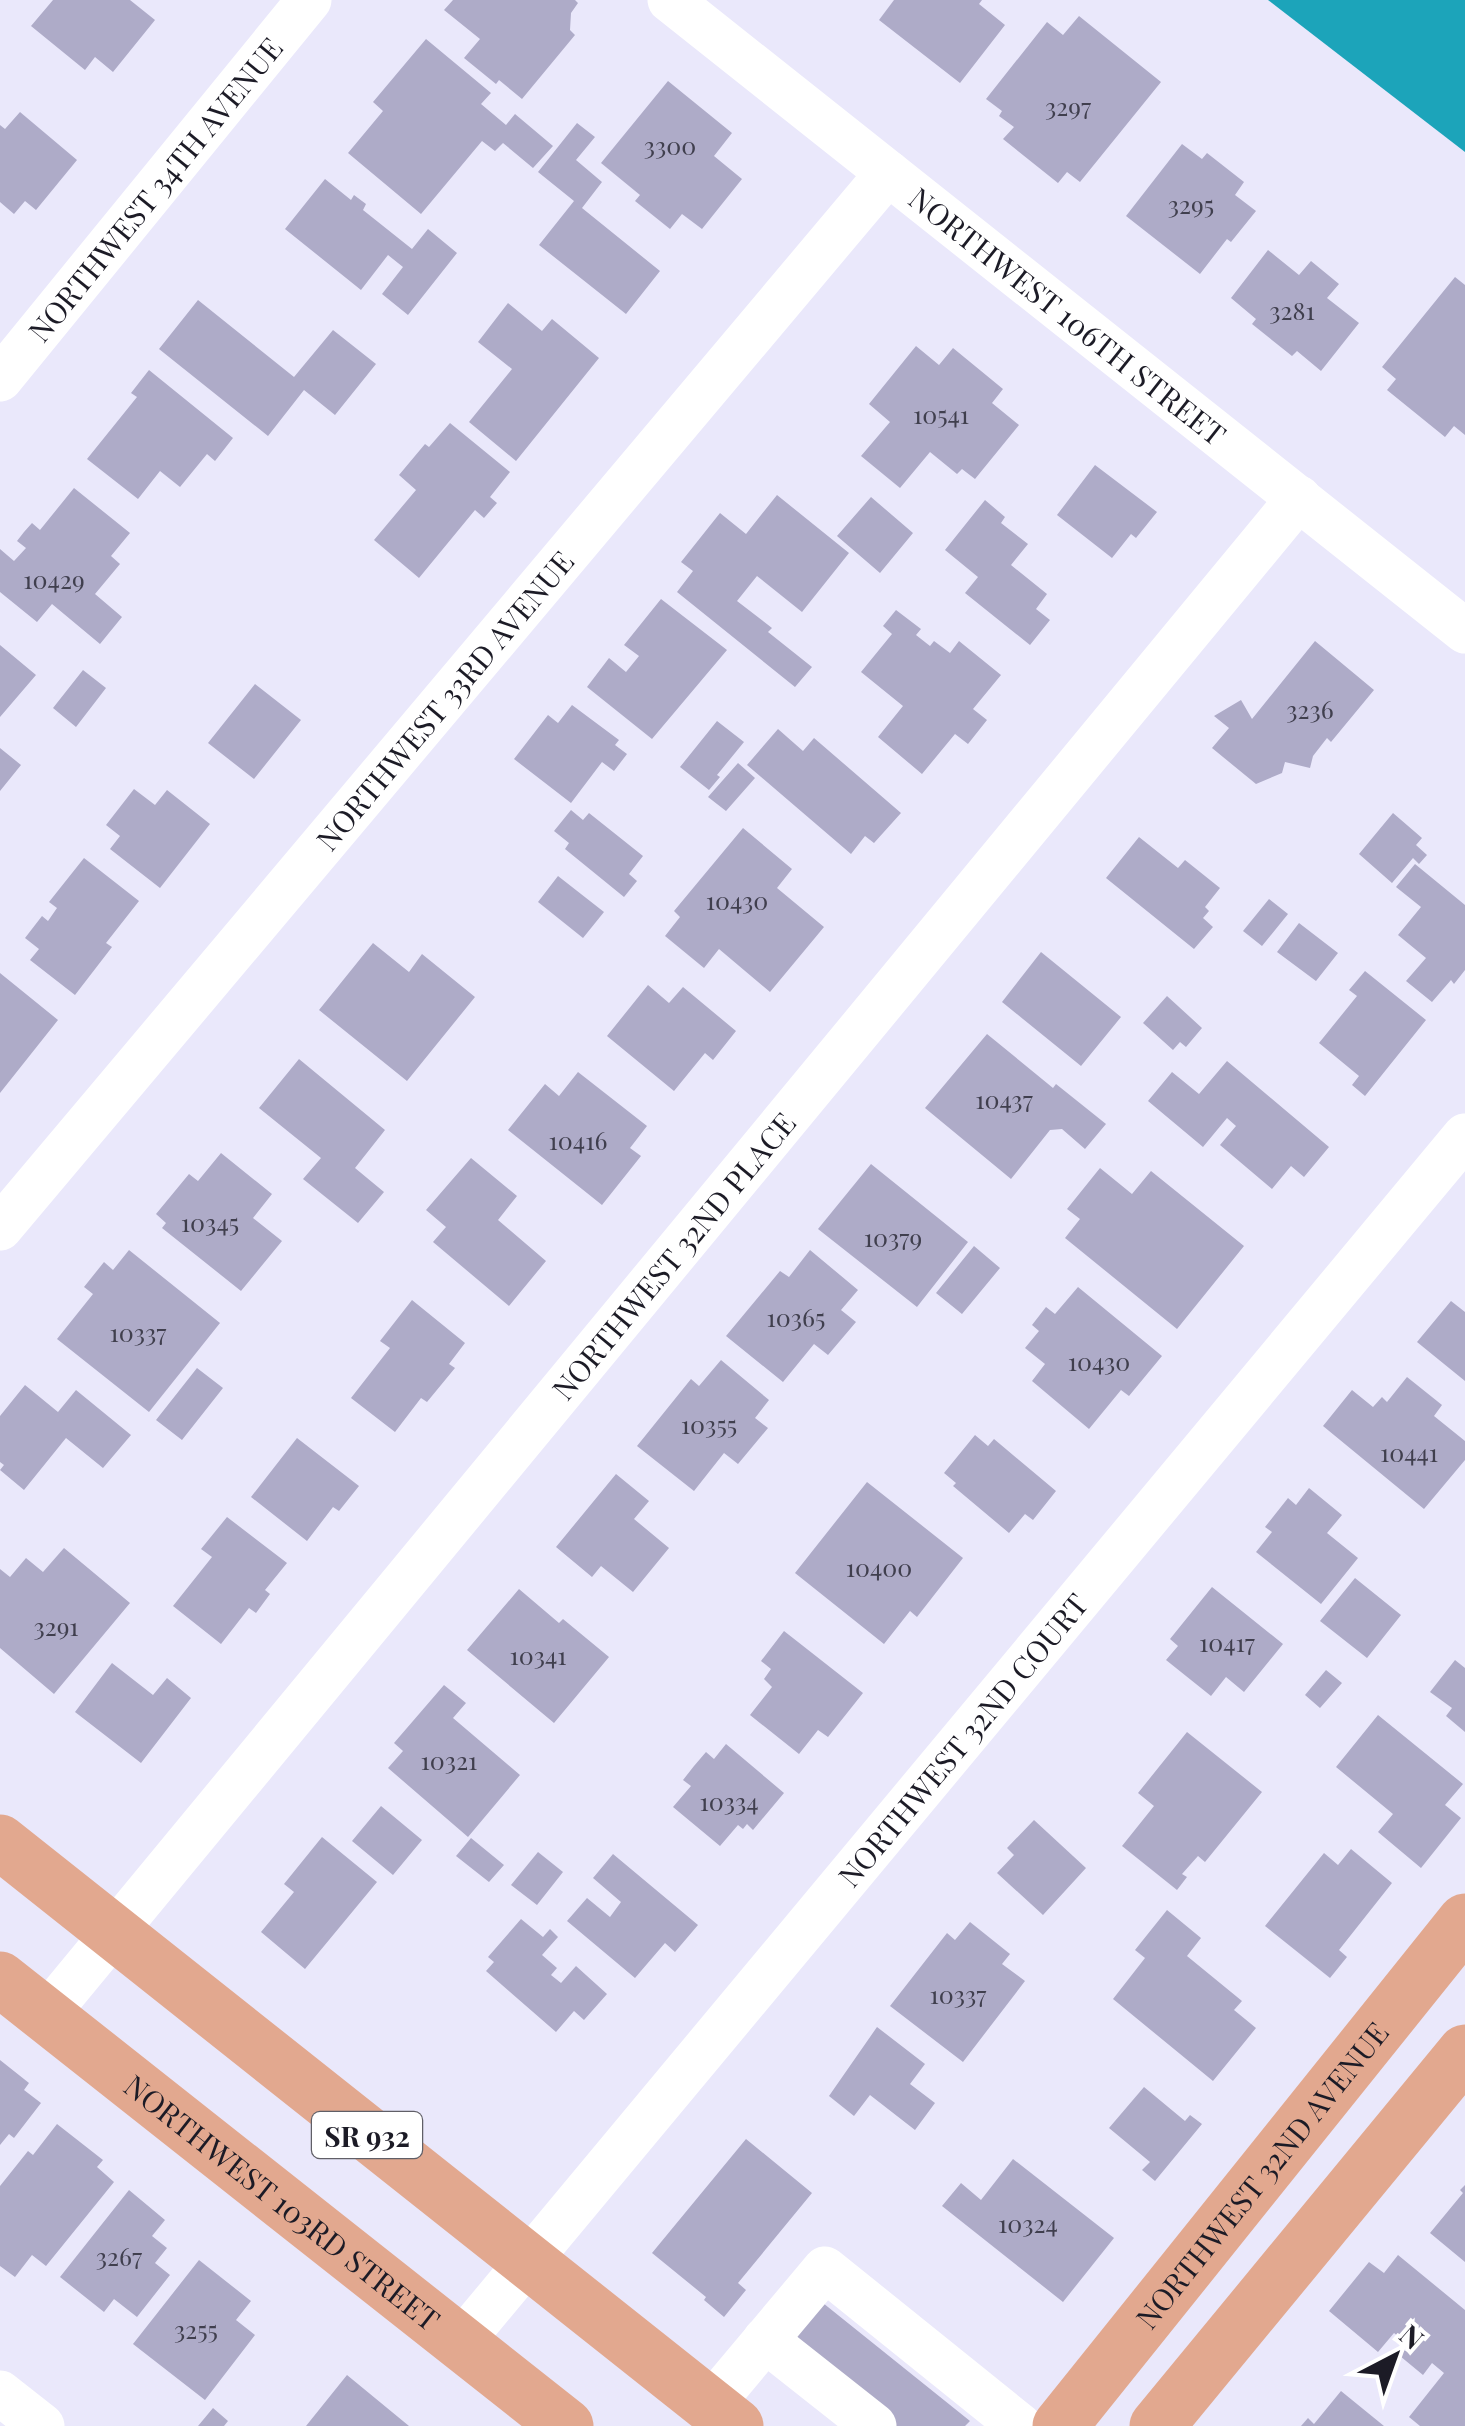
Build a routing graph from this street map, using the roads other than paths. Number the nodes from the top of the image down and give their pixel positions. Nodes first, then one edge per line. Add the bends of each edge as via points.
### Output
1 (309, 0) edge
2 (670, 0) edge
3 (888, 172) junction
4 (0, 380) edge
5 (1298, 498) junction
6 (1465, 631) edge
7 (1465, 1136) edge
8 (0, 1228) edge
9 (0, 1842) edge
10 (1465, 1921) edge
11 (112, 1932) junction
12 (0, 1978) edge
13 (46, 2015) junction
14 (1465, 2052) edge
15 (527, 2261) junction
16 (765, 2340) junction
17 (460, 2343) junction
18 (0, 2393) edge
19 (723, 2416) edge
20 (997, 2419) edge
21 (42, 2426) edge
22 (566, 2426) edge
23 (874, 2426) edge
24 (1060, 2426) edge
25 (1156, 2426) edge

1 - 4 street, NORTHWEST 34TH AVENUE
2 - 3 street, NORTHWEST 106TH STREET
3 - 5 street, NORTHWEST 106TH STREET
3 - 8 street, NORTHWEST 33RD AVENUE
5 - 6 street, NORTHWEST 106TH STREET
5 - 11 street, NORTHWEST 32ND PLACE
7 - 15 street, NORTHWEST 32ND COURT
9 - 11 main road, SR 932
10 - 24 main road, NORTHWEST 32ND AVENUE
11 - 13 street, NORTHWEST 32ND PLACE
11 - 15 main road, SR 932
12 - 13 main road, NORTHWEST 103RD STREET
13 - 17 main road, NORTHWEST 103RD STREET
14 - 25 main road
15 - 17 street, NORTHWEST 32ND COURT
15 - 19 main road, SR 932
16 - 19 street
16 - 20 street via 825,2269
16 - 23 street
17 - 22 main road, NORTHWEST 103RD STREET
18 - 21 street

